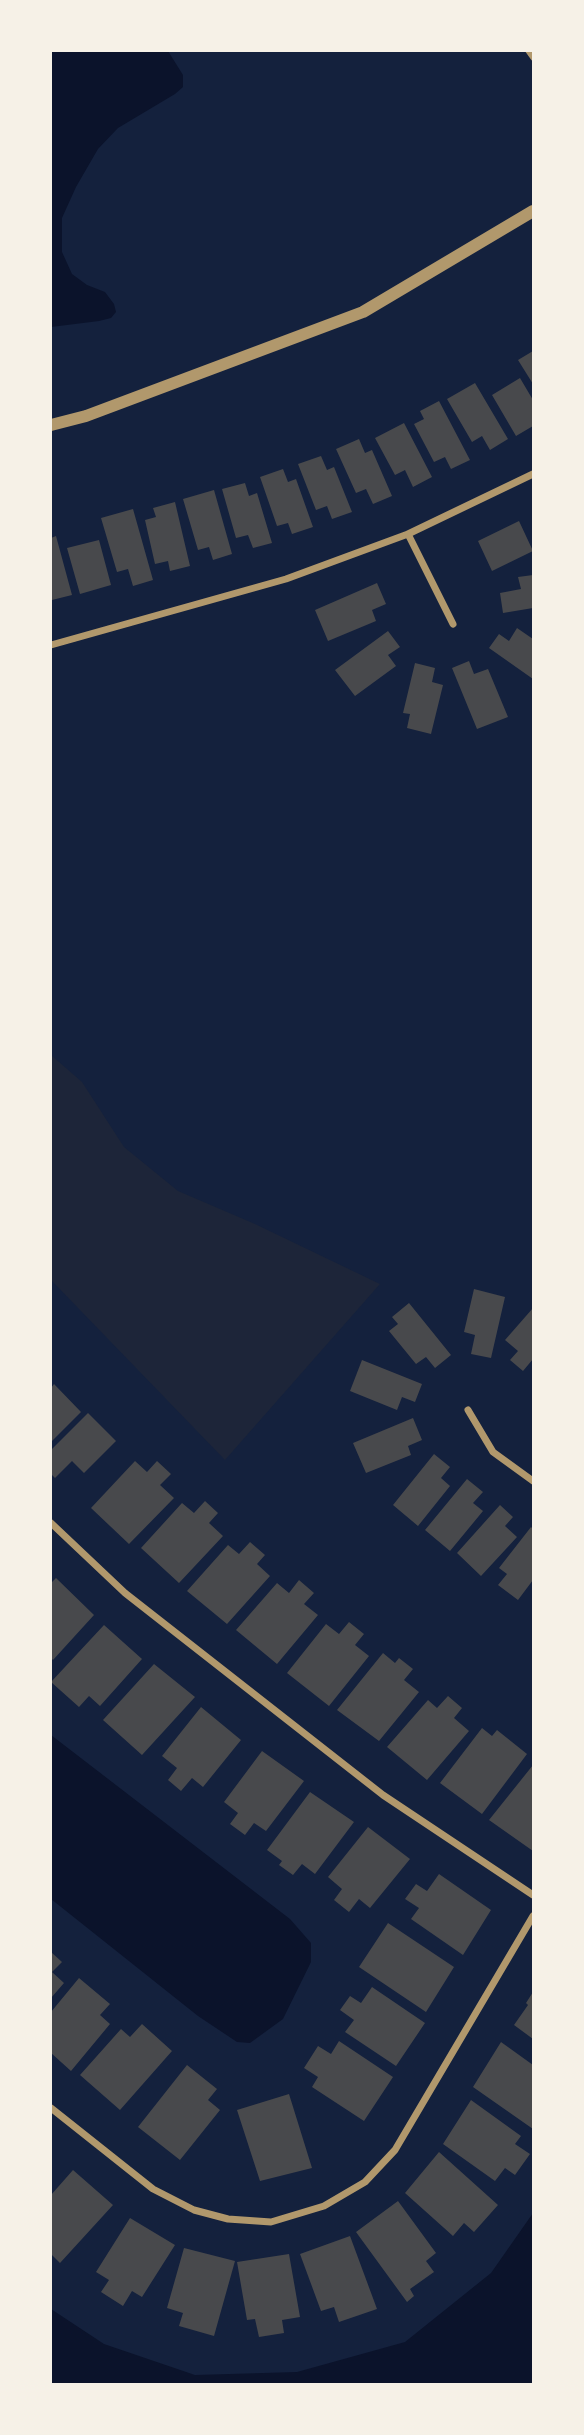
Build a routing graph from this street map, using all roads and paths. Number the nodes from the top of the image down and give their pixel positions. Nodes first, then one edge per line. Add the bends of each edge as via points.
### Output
1 (528, 51) edge
2 (533, 58) edge
3 (533, 211) edge
4 (51, 425) edge
5 (533, 474) edge
6 (408, 534) junction
7 (453, 624) dead end
8 (51, 645) edge
9 (468, 1410) dead end
10 (533, 1481) edge
11 (51, 1523) edge
12 (533, 1895) edge
13 (533, 1916) edge
14 (51, 2108) edge

1 - 2 lane
3 - 4 street via 363,312
5 - 6 street
6 - 7 street
6 - 8 street via 286,579
9 - 10 street via 494,1452
11 - 12 street via 125,1592 383,1794
13 - 14 street via 395,2150 365,2182 324,2206 271,2222 228,2219 194,2210 153,2189

